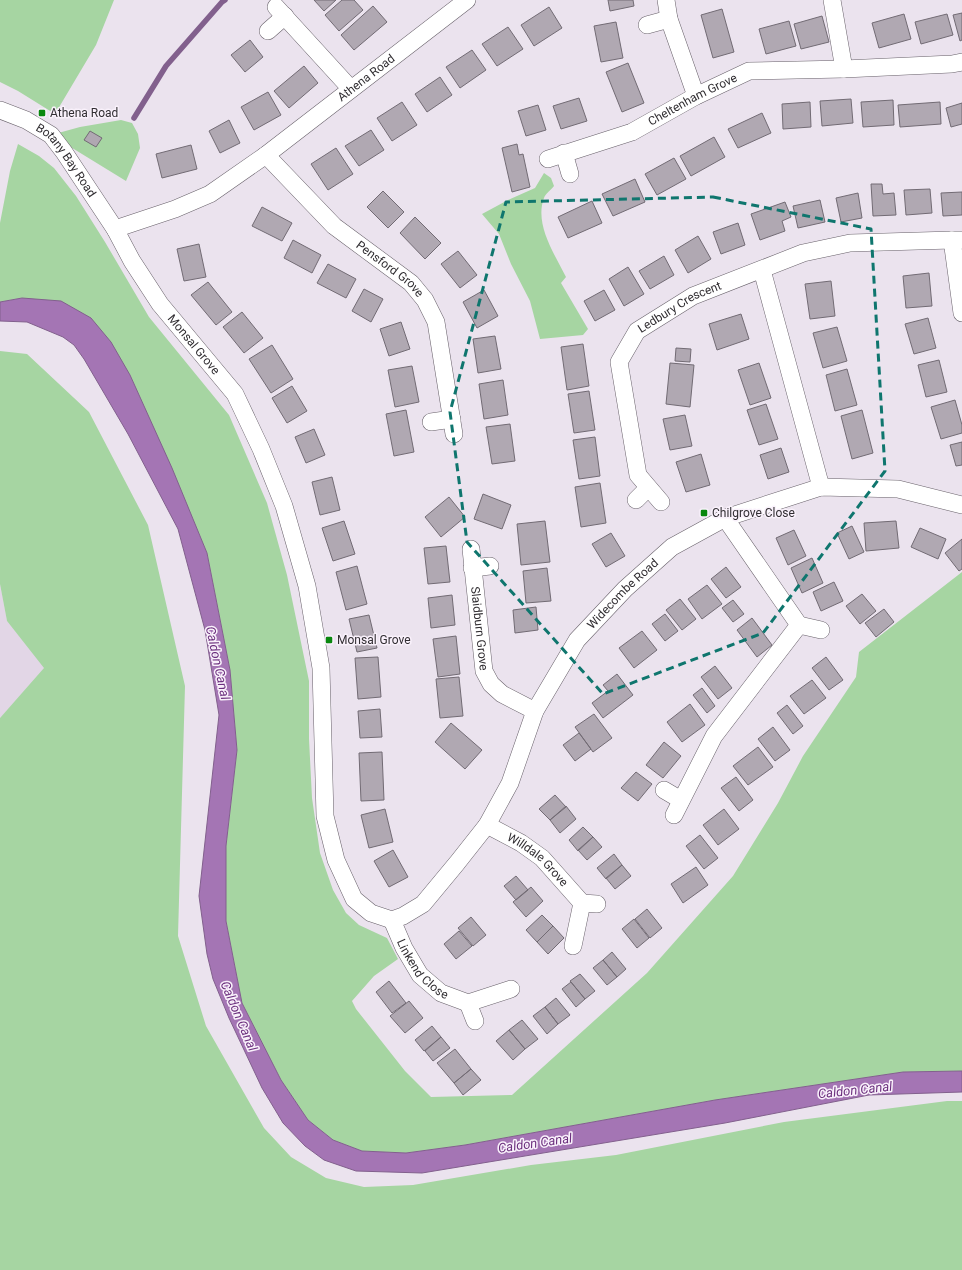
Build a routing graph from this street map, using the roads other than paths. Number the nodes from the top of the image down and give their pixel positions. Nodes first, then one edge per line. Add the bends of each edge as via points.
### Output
1 (467, 0) edge
2 (666, 0) edge
3 (832, 0) edge
4 (669, 19) junction
5 (647, 26) dead end
6 (268, 31) dead end
7 (962, 62) edge
8 (844, 68) junction
9 (351, 89) junction
10 (696, 96) junction
11 (0, 110) edge
12 (564, 154) junction
13 (266, 155) junction
14 (548, 159) dead end
15 (570, 174) dead end
16 (115, 229) junction
17 (957, 240) edge
18 (762, 270) junction
19 (962, 313) edge
20 (432, 422) dead end
21 (821, 487) junction
22 (648, 488) junction
23 (636, 500) dead end
24 (661, 502) dead end
25 (962, 505) edge
26 (725, 518) junction
27 (470, 549) dead end
28 (490, 566) dead end
29 (472, 568) junction
30 (799, 625) junction
31 (821, 630) dead end
32 (535, 711) junction
33 (664, 790) dead end
34 (682, 800) junction
35 (674, 816) dead end
36 (487, 824) junction
37 (392, 920) junction
38 (573, 946) dead end
39 (511, 989) dead end
40 (468, 1003) junction
41 (476, 1021) dead end

1 - 9 street, Athena Road
2 - 4 street
3 - 8 street
4 - 5 street
4 - 10 street
6 - 9 street via 280,11
7 - 8 street, Cheltenham Grove
8 - 10 street, Cheltenham Grove via 749,71
9 - 13 street, Athena Road
10 - 12 street, Cheltenham Grove via 632,132
11 - 16 street, Botany Bay Road via 26,120 51,135 72,162
12 - 14 street, Cheltenham Grove
12 - 15 street
13 - 16 street, Athena Road via 210,194
13 - 20 street, Pensford Grove via 334,226 411,282 425,300 436,322 453,426
16 - 37 street, Monsal Grove via 160,304 235,394 264,456 284,506 307,586 321,668 325,816 336,860 354,899 371,913
17 - 18 street, Ledbury Crescent via 850,243 803,253
17 - 19 street
18 - 21 street
18 - 22 street, Ledbury Crescent via 693,296 637,331 619,362 638,475
21 - 25 street, Widecombe Road via 898,489
21 - 26 street, Widecombe Road
22 - 23 street
22 - 24 street, Ledbury Crescent
26 - 30 street
26 - 32 street, Widecombe Road via 672,547 625,589 577,640
27 - 29 street, Slaidburn Grove
28 - 29 street
29 - 32 street, Slaidburn Grove via 484,671 491,684 502,694
30 - 31 street
30 - 34 street via 714,736
32 - 36 street, Widecombe Road via 510,783
33 - 34 street
34 - 35 street
36 - 37 street, Widecombe Road via 423,904
36 - 38 street, Willdale Grove via 542,858 589,904
37 - 40 street, Linkend Close via 404,948 420,975 441,993
39 - 40 street
40 - 41 street

